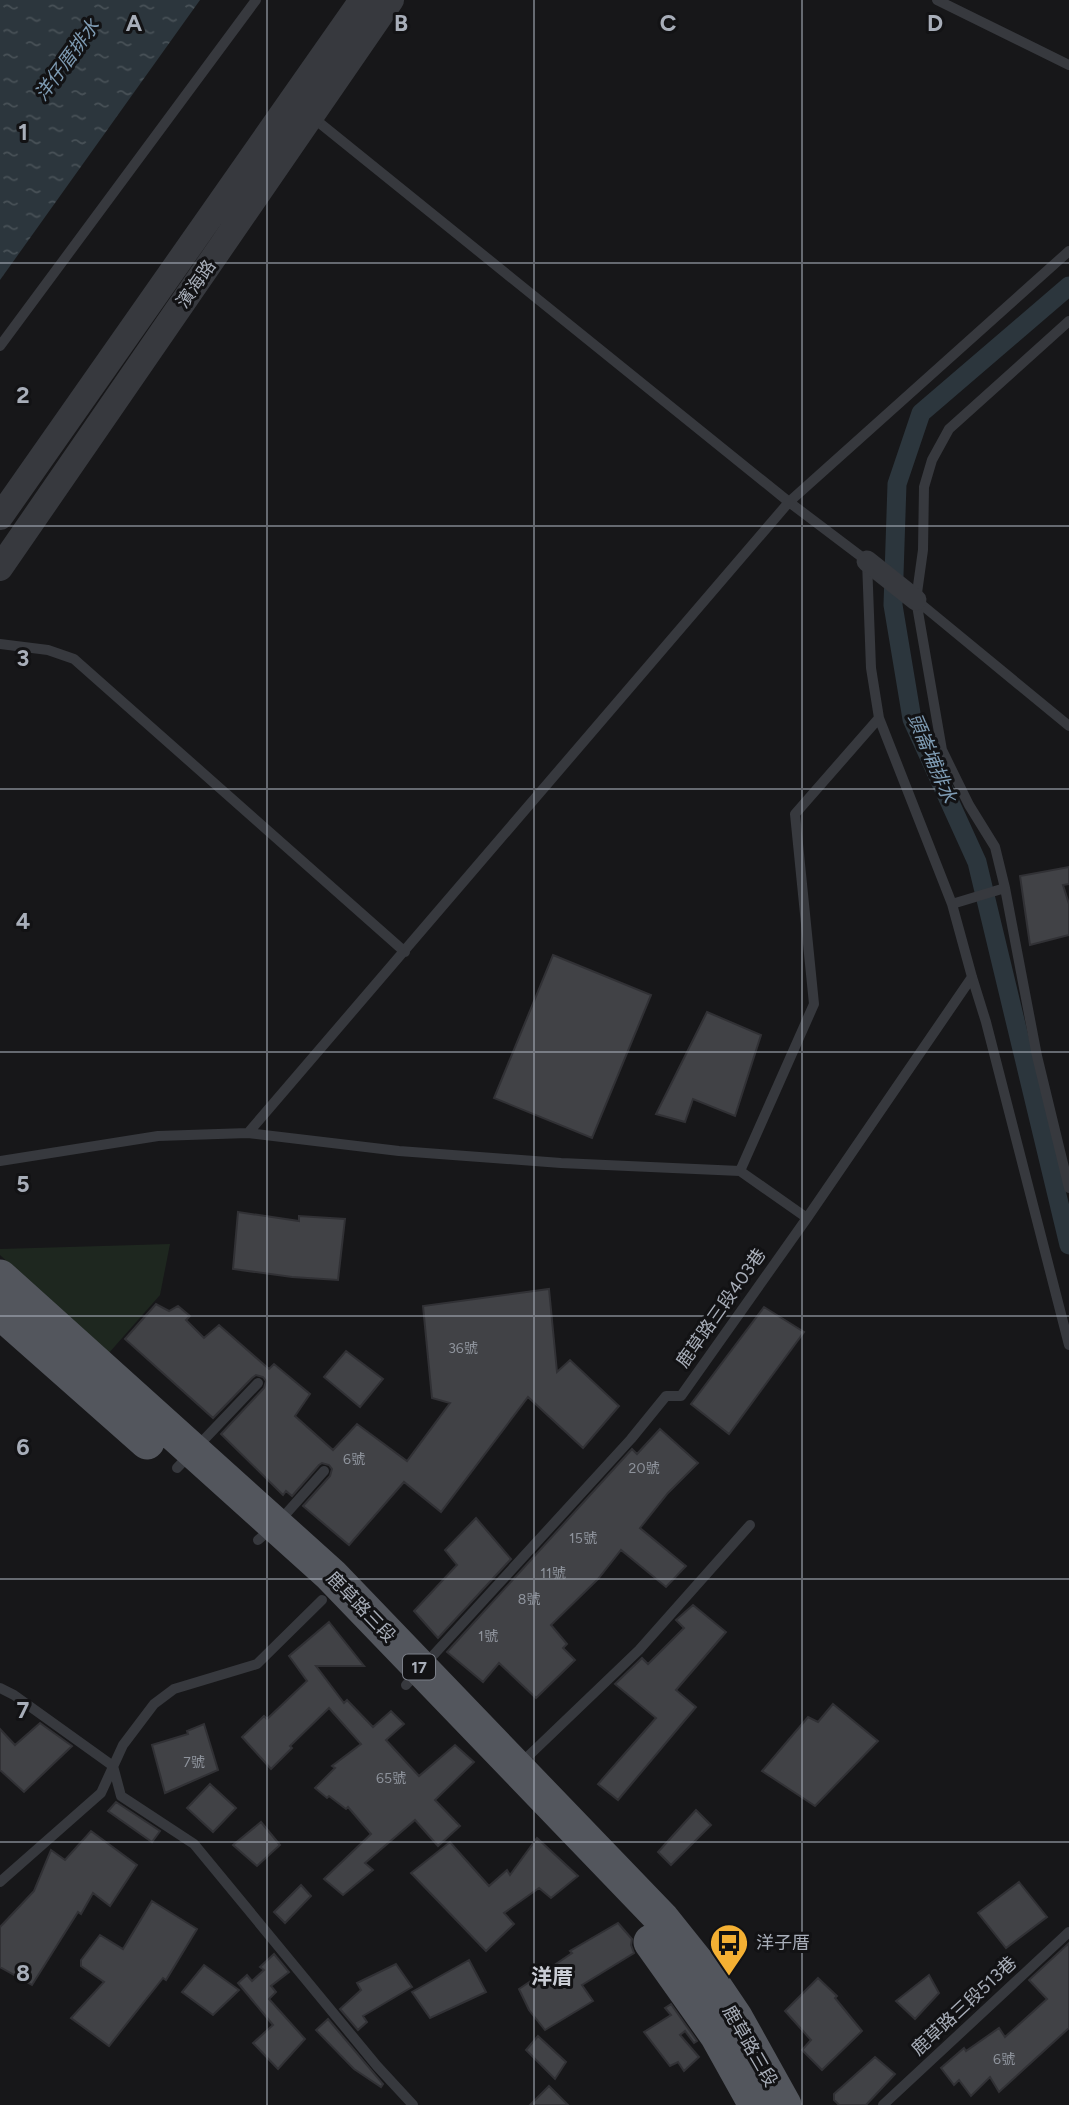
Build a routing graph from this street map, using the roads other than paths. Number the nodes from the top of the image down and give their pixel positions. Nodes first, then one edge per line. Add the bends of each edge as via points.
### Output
1 (256, 0) edge
2 (362, 0) edge
3 (391, 0) edge
4 (937, 0) edge
5 (1069, 65) edge
6 (312, 116) junction
7 (1069, 251) edge
8 (1069, 321) edge
9 (0, 346) edge
10 (789, 502) junction
11 (0, 517) edge
12 (867, 561) junction
13 (0, 568) edge
14 (916, 600) junction
15 (0, 644) edge
16 (879, 719) junction
17 (1069, 726) edge
18 (1005, 888) junction
19 (952, 904) junction
20 (405, 952) junction
21 (972, 977) junction
22 (248, 1133) junction
23 (0, 1161) edge
24 (740, 1171) junction
25 (1069, 1188) edge
26 (807, 1218) junction
27 (0, 1278) edge
28 (0, 1312) edge
29 (1069, 1345) edge
30 (258, 1383) dead end
31 (185, 1460) junction
32 (324, 1471) dead end
33 (750, 1525) dead end
34 (267, 1533) junction
35 (322, 1600) junction
36 (413, 1677) junction
37 (0, 1688) edge
38 (113, 1766) junction
39 (515, 1768) junction
40 (0, 1882) edge
41 (1069, 1932) edge
42 (696, 1982) junction
43 (726, 2026) junction
44 (413, 2105) edge
45 (756, 2105) edge
46 (785, 2105) edge
47 (883, 2105) edge

1 - 9 lane
2 - 11 street, 濱海路
3 - 6 street, 濱海路
4 - 5 lane
6 - 10 lane
6 - 13 street, 濱海路
7 - 10 lane
8 - 14 lane via 949,429 924,487 923,551
10 - 12 lane
10 - 20 lane
12 - 14 street
12 - 16 lane
14 - 17 lane
14 - 18 lane via 942,750 995,846
15 - 20 lane via 48,650 74,659
16 - 19 lane
16 - 24 lane via 795,814 814,1004
18 - 19 lane
18 - 25 lane via 1037,1056
19 - 21 lane
20 - 22 lane
21 - 26 lane, 鹿草路三段403巷
21 - 29 lane
22 - 23 lane via 158,1136
22 - 24 lane via 399,1151
24 - 26 lane
26 - 36 lane, 鹿草路三段403巷 via 681,1396 666,1396
27 - 31 main road, 鹿草路三段 / 17
28 - 31 main road, 鹿草路三段 / 17
30 - 31 lane
31 - 34 main road, 鹿草路三段 / 17
32 - 34 lane
33 - 39 lane via 639,1650
34 - 35 main road, 鹿草路三段 / 17
34 - 36 main road, 鹿草路三段 / 17 via 331,1575
35 - 36 main road, 鹿草路三段 / 17
35 - 38 lane via 257,1664 174,1689 154,1704
36 - 39 main road, 鹿草路三段 / 17
36 - 42 main road, 鹿草路三段 / 17 via 649,1938
37 - 38 lane
38 - 40 lane via 101,1793
38 - 44 lane via 121,1796 194,1844
39 - 42 main road, 鹿草路三段 / 17 via 662,1919
41 - 47 lane, 鹿草路三段513巷
42 - 43 main road, 鹿草路三段 / 17
43 - 45 main road, 鹿草路三段 / 17
43 - 46 main road, 鹿草路三段 / 17

